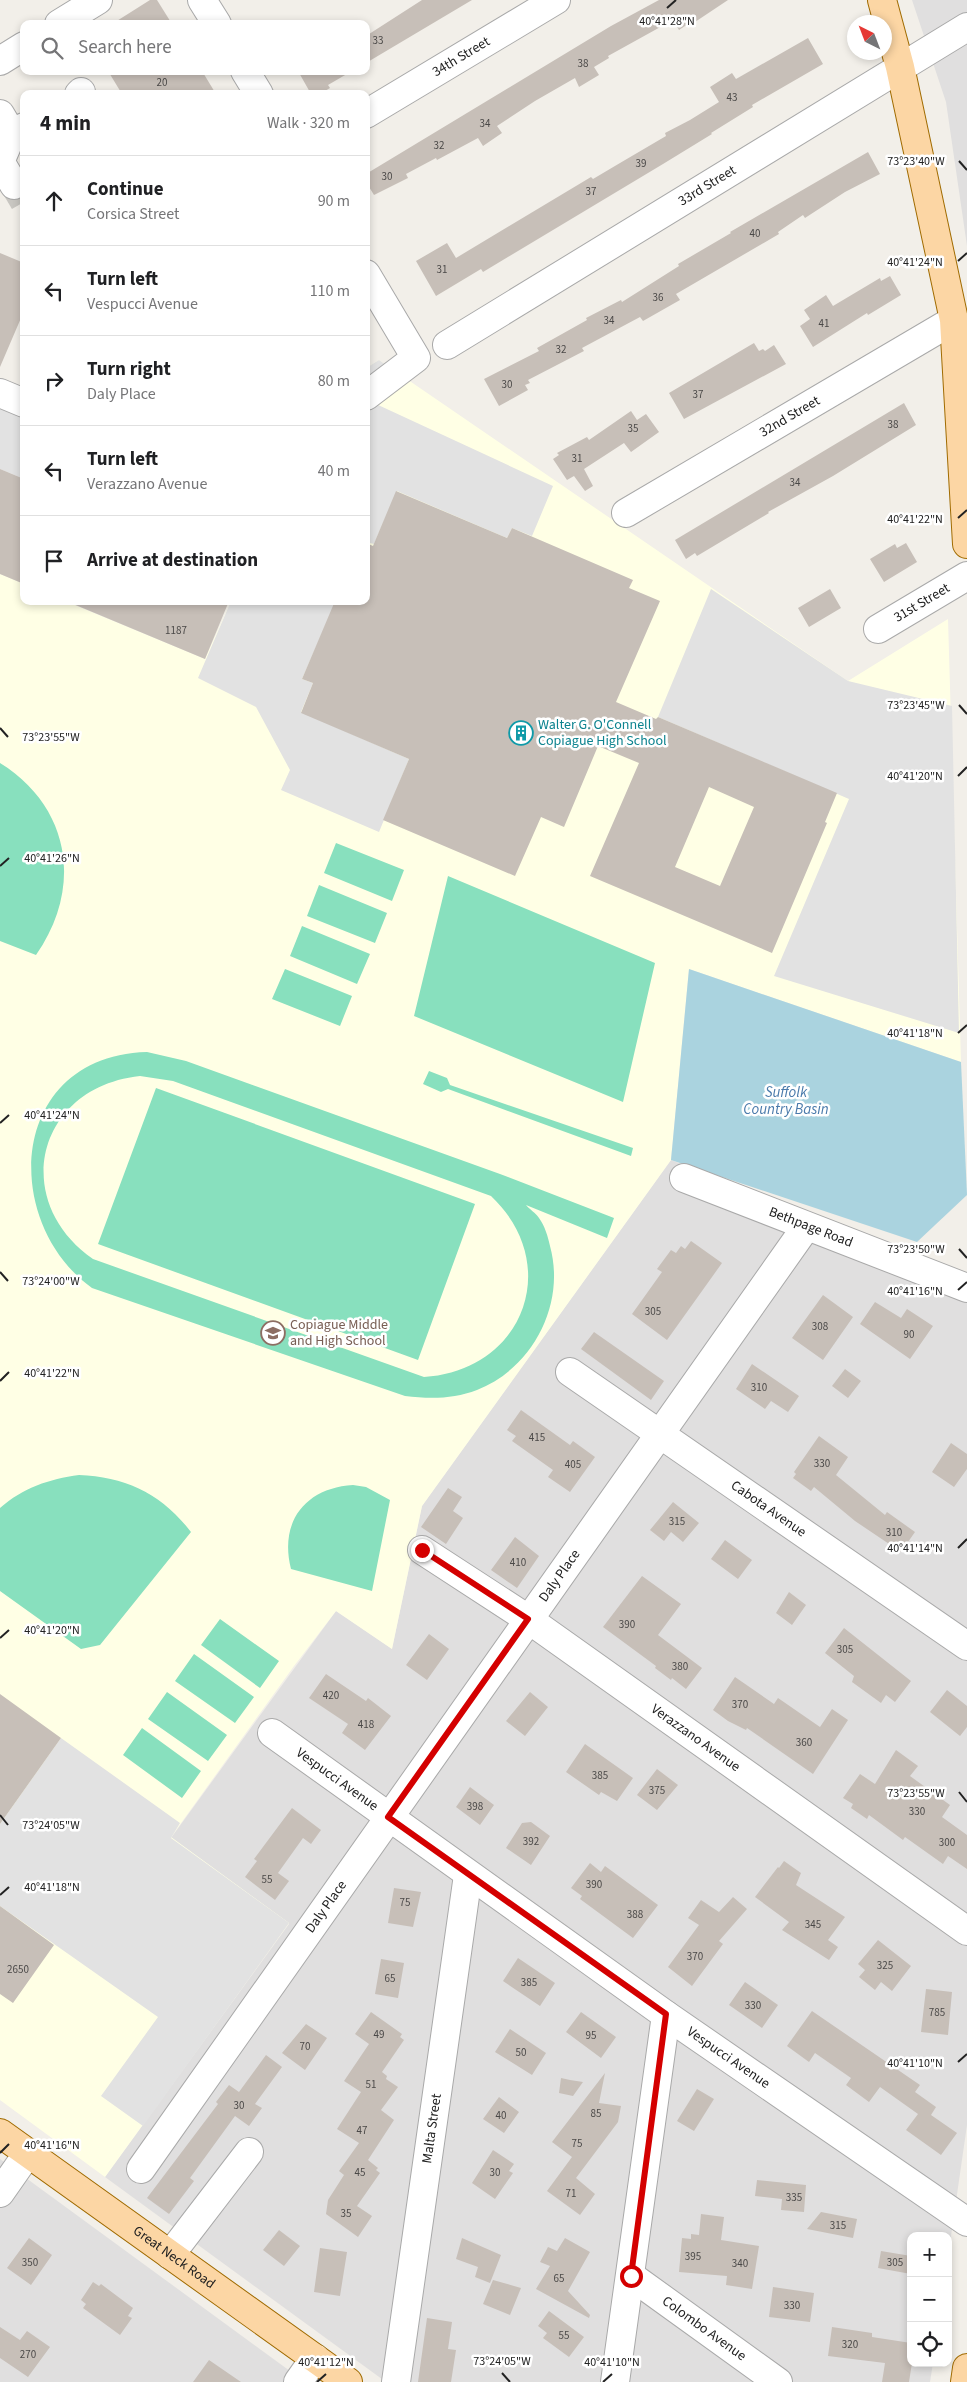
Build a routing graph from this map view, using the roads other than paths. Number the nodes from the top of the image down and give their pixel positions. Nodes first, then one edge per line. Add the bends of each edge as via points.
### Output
1 (98, 0) edge
2 (202, 0) edge
3 (556, 0) edge
4 (882, 0) edge
5 (66, 20) edge
6 (214, 20) edge
7 (967, 27) edge
8 (20, 48) edge
9 (0, 61) edge
10 (900, 68) junction
11 (247, 75) edge
12 (257, 90) edge
13 (370, 112) edge
14 (12, 125) edge
15 (5, 169) tunnel mouth
16 (370, 281) edge
17 (954, 320) junction
18 (447, 346) dead end
19 (370, 393) edge
20 (626, 513) dead end
21 (967, 544) edge
22 (967, 576) edge
23 (878, 629) dead end
24 (684, 1178) dead end
25 (806, 1226) junction
26 (967, 1288) edge
27 (570, 1372) dead end
28 (660, 1432) junction
29 (422, 1550) dead end
30 (528, 1619) junction
31 (967, 1646) edge
32 (272, 1733) dead end
33 (388, 1817) junction
34 (468, 1876) junction
35 (967, 1931) edge
36 (666, 2014) junction
37 (0, 2133) edge
38 (249, 2152) dead end
39 (28, 2154) junction
40 (141, 2169) dead end
41 (0, 2193) edge
42 (967, 2222) edge
43 (170, 2255) junction
44 (631, 2276) junction
45 (315, 2358) junction
46 (967, 2368) edge
47 (298, 2382) edge
48 (348, 2382) edge
49 (396, 2382) edge
50 (615, 2382) edge
51 (778, 2382) edge
52 (965, 2382) edge

1 - 5 street
2 - 6 street
3 - 13 street, 34th Street
4 - 10 main road
7 - 10 street, 33rd Street
8 - 9 street
10 - 17 main road
10 - 18 street, 33rd Street
11 - 12 street
14 - 15 street
16 - 19 street via 416,358
17 - 20 street, 32nd Street
17 - 21 main road
22 - 23 street, 31st Street
24 - 25 street, Bethpage Road
25 - 26 street, Bethpage Road
25 - 28 street, Daly Place
27 - 28 street, Cabota Avenue
28 - 30 street, Daly Place
28 - 31 street, Cabota Avenue
29 - 30 street, Verazzano Avenue
30 - 33 street, Daly Place
30 - 35 street, Verazzano Avenue
32 - 33 street, Vespucci Avenue
33 - 34 street, Vespucci Avenue
33 - 40 street, Daly Place
34 - 36 street, Vespucci Avenue
34 - 49 street, Malta Street
36 - 42 street, Vespucci Avenue
36 - 44 street
37 - 39 main road, Great Neck Road
38 - 43 street
39 - 41 street
39 - 43 main road, Great Neck Road
43 - 45 main road, Great Neck Road
44 - 50 street
44 - 51 street, Colombo Avenue
45 - 47 street
45 - 48 main road, Great Neck Road
46 - 52 main road

